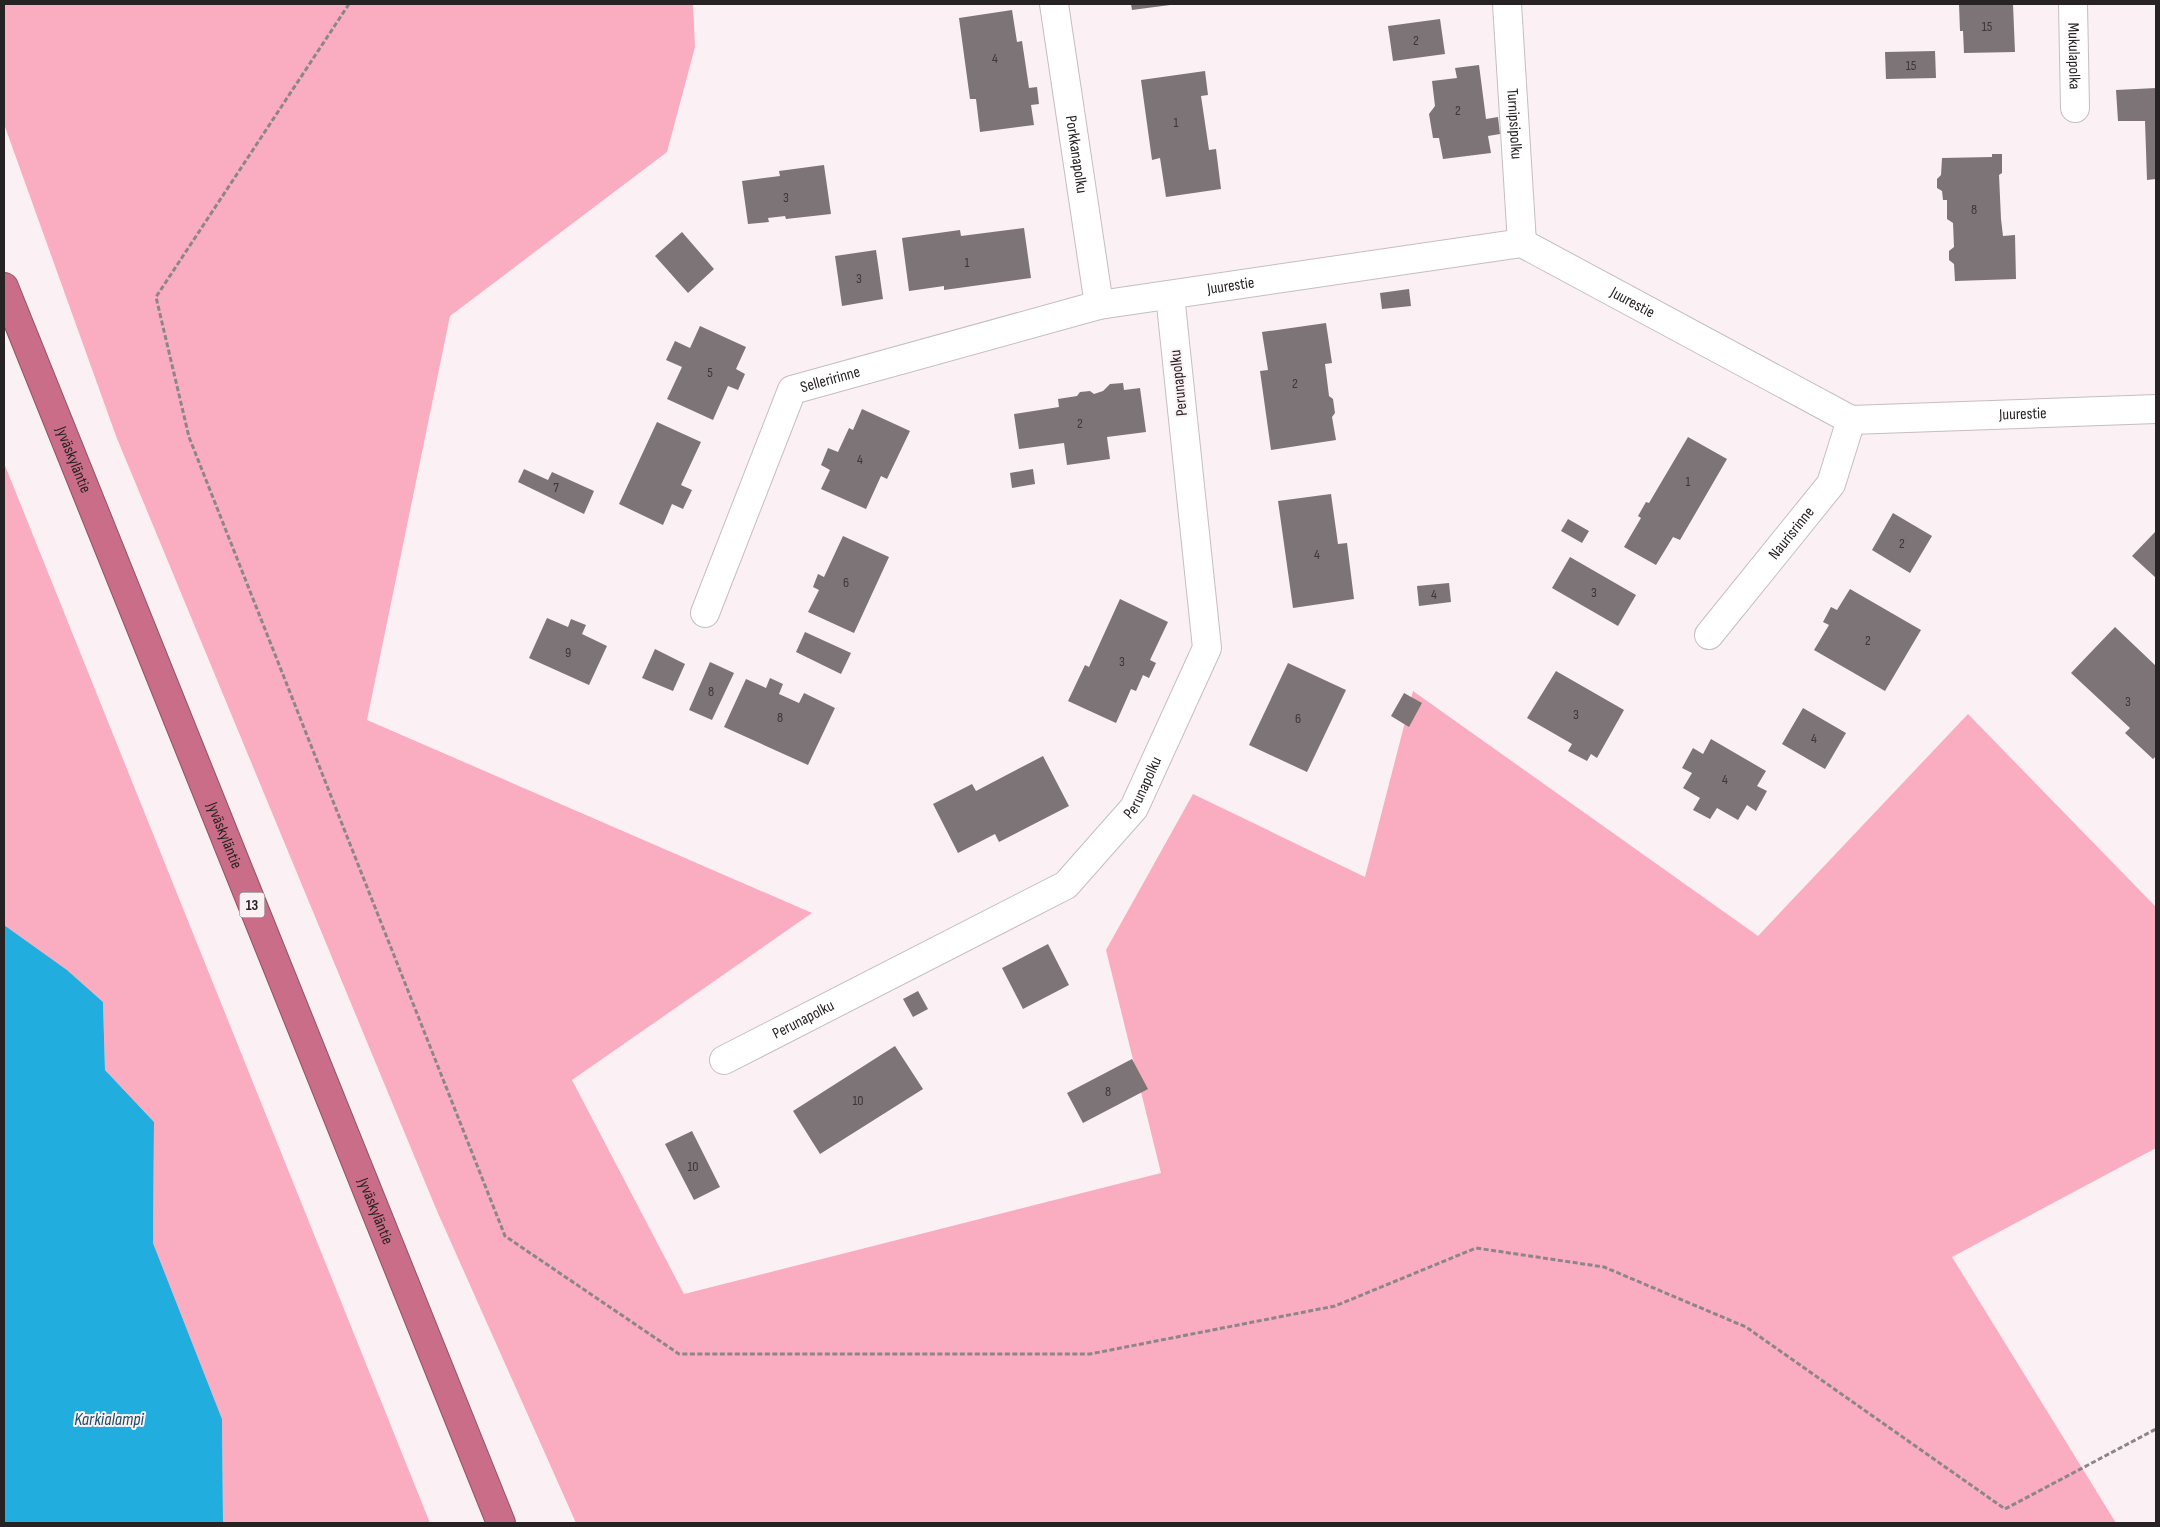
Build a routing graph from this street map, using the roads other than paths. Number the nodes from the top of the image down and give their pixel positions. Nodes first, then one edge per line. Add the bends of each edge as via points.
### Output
1 (1054, 4) edge
2 (1507, 4) edge
3 (2073, 4) edge
4 (2075, 108) dead end
5 (1522, 243) junction
6 (4, 287) edge
7 (1170, 295) junction
8 (1099, 305) junction
9 (2156, 409) edge
10 (1850, 420) junction
11 (705, 613) dead end
12 (1710, 636) dead end
13 (724, 1060) dead end
14 (501, 1523) edge

1 - 8 street, Porkkanapolku
2 - 5 street, Turnipsipolku
3 - 4 street, Mukulapolka
5 - 7 street, Juurestie
5 - 10 street, Juurestie
6 - 14 highway, Jyväskyläntie / 13
7 - 8 street, Juurestie
7 - 13 street, Perunapolku via 1207,648 1134,808 1066,885
8 - 11 street, Selleririnne via 792,390
9 - 10 street, Juurestie
10 - 12 street, Naurisrinne via 1831,484

